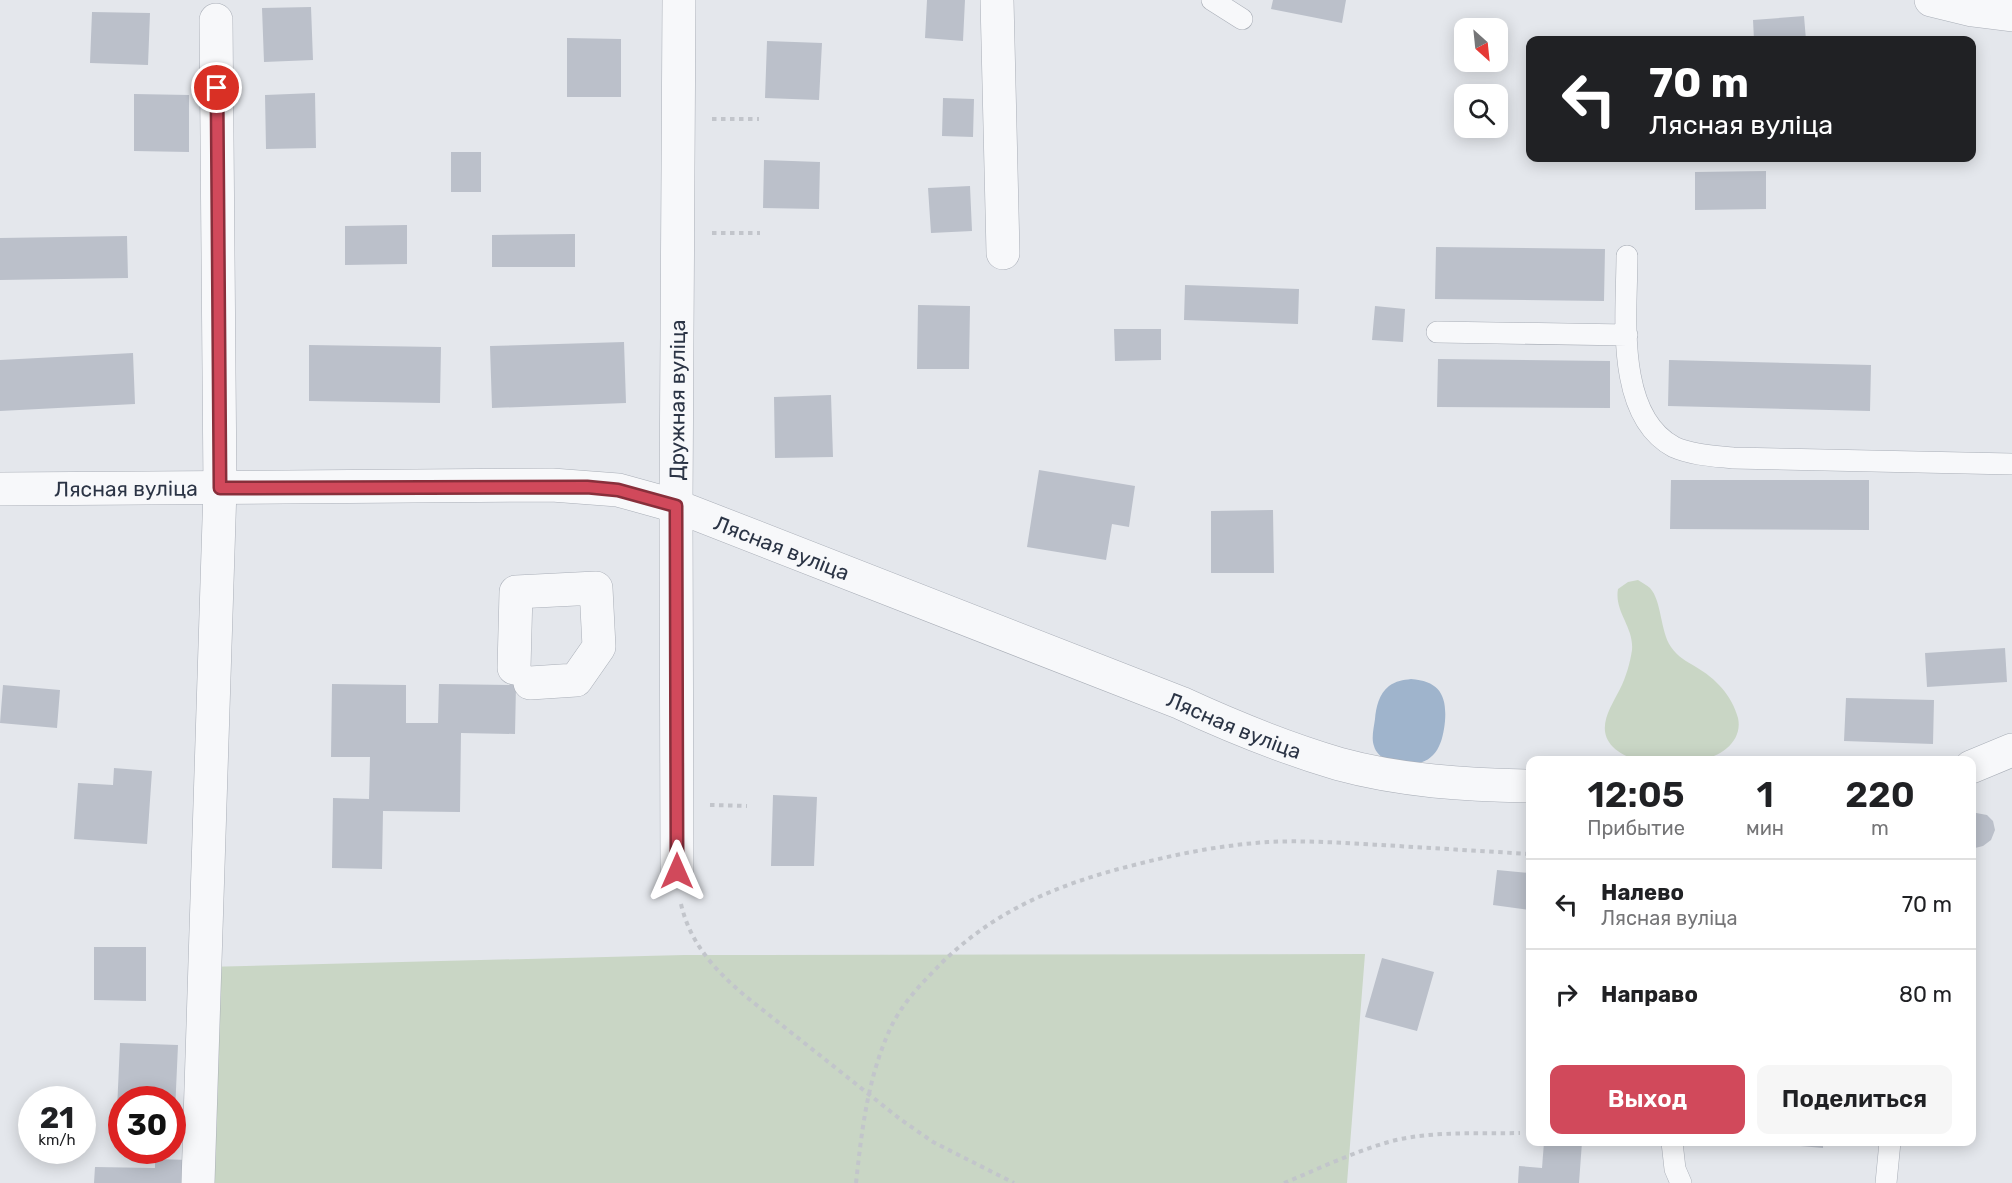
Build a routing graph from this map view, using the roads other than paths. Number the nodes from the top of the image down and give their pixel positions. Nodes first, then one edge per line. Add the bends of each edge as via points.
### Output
1 (679, 0) edge
2 (997, 0) edge
3 (1212, 0) edge
4 (1931, 0) edge
5 (2012, 15) edge
6 (1242, 19) dead end
7 (216, 20) dead end
8 (1003, 253) dead end
9 (1627, 256) dead end
10 (1437, 332) dead end
11 (1627, 335) junction
12 (2012, 464) edge
13 (220, 488) junction
14 (0, 489) edge
15 (676, 506) junction
16 (2012, 750) edge
17 (1976, 765) edge
18 (1526, 786) edge
19 (677, 871) road end
20 (1672, 1146) edge
21 (1890, 1146) edge
22 (198, 1183) edge
23 (1681, 1183) edge
24 (1886, 1183) edge

1 - 15 street, Дружная вуліца
2 - 8 street
3 - 6 lane
4 - 5 street
7 - 13 street
9 - 11 lane
10 - 11 lane
11 - 12 lane via 1630,382 1640,408 1655,431 1675,447 1733,458
13 - 14 street, Лясная вуліца
13 - 15 street, Лясная вуліца via 587,487 618,490
13 - 22 street
15 - 18 street, Лясная вуліца via 1232,726 1340,764 1440,781
15 - 19 street, Дружная вуліца
16 - 17 street
20 - 23 lane
21 - 24 lane

